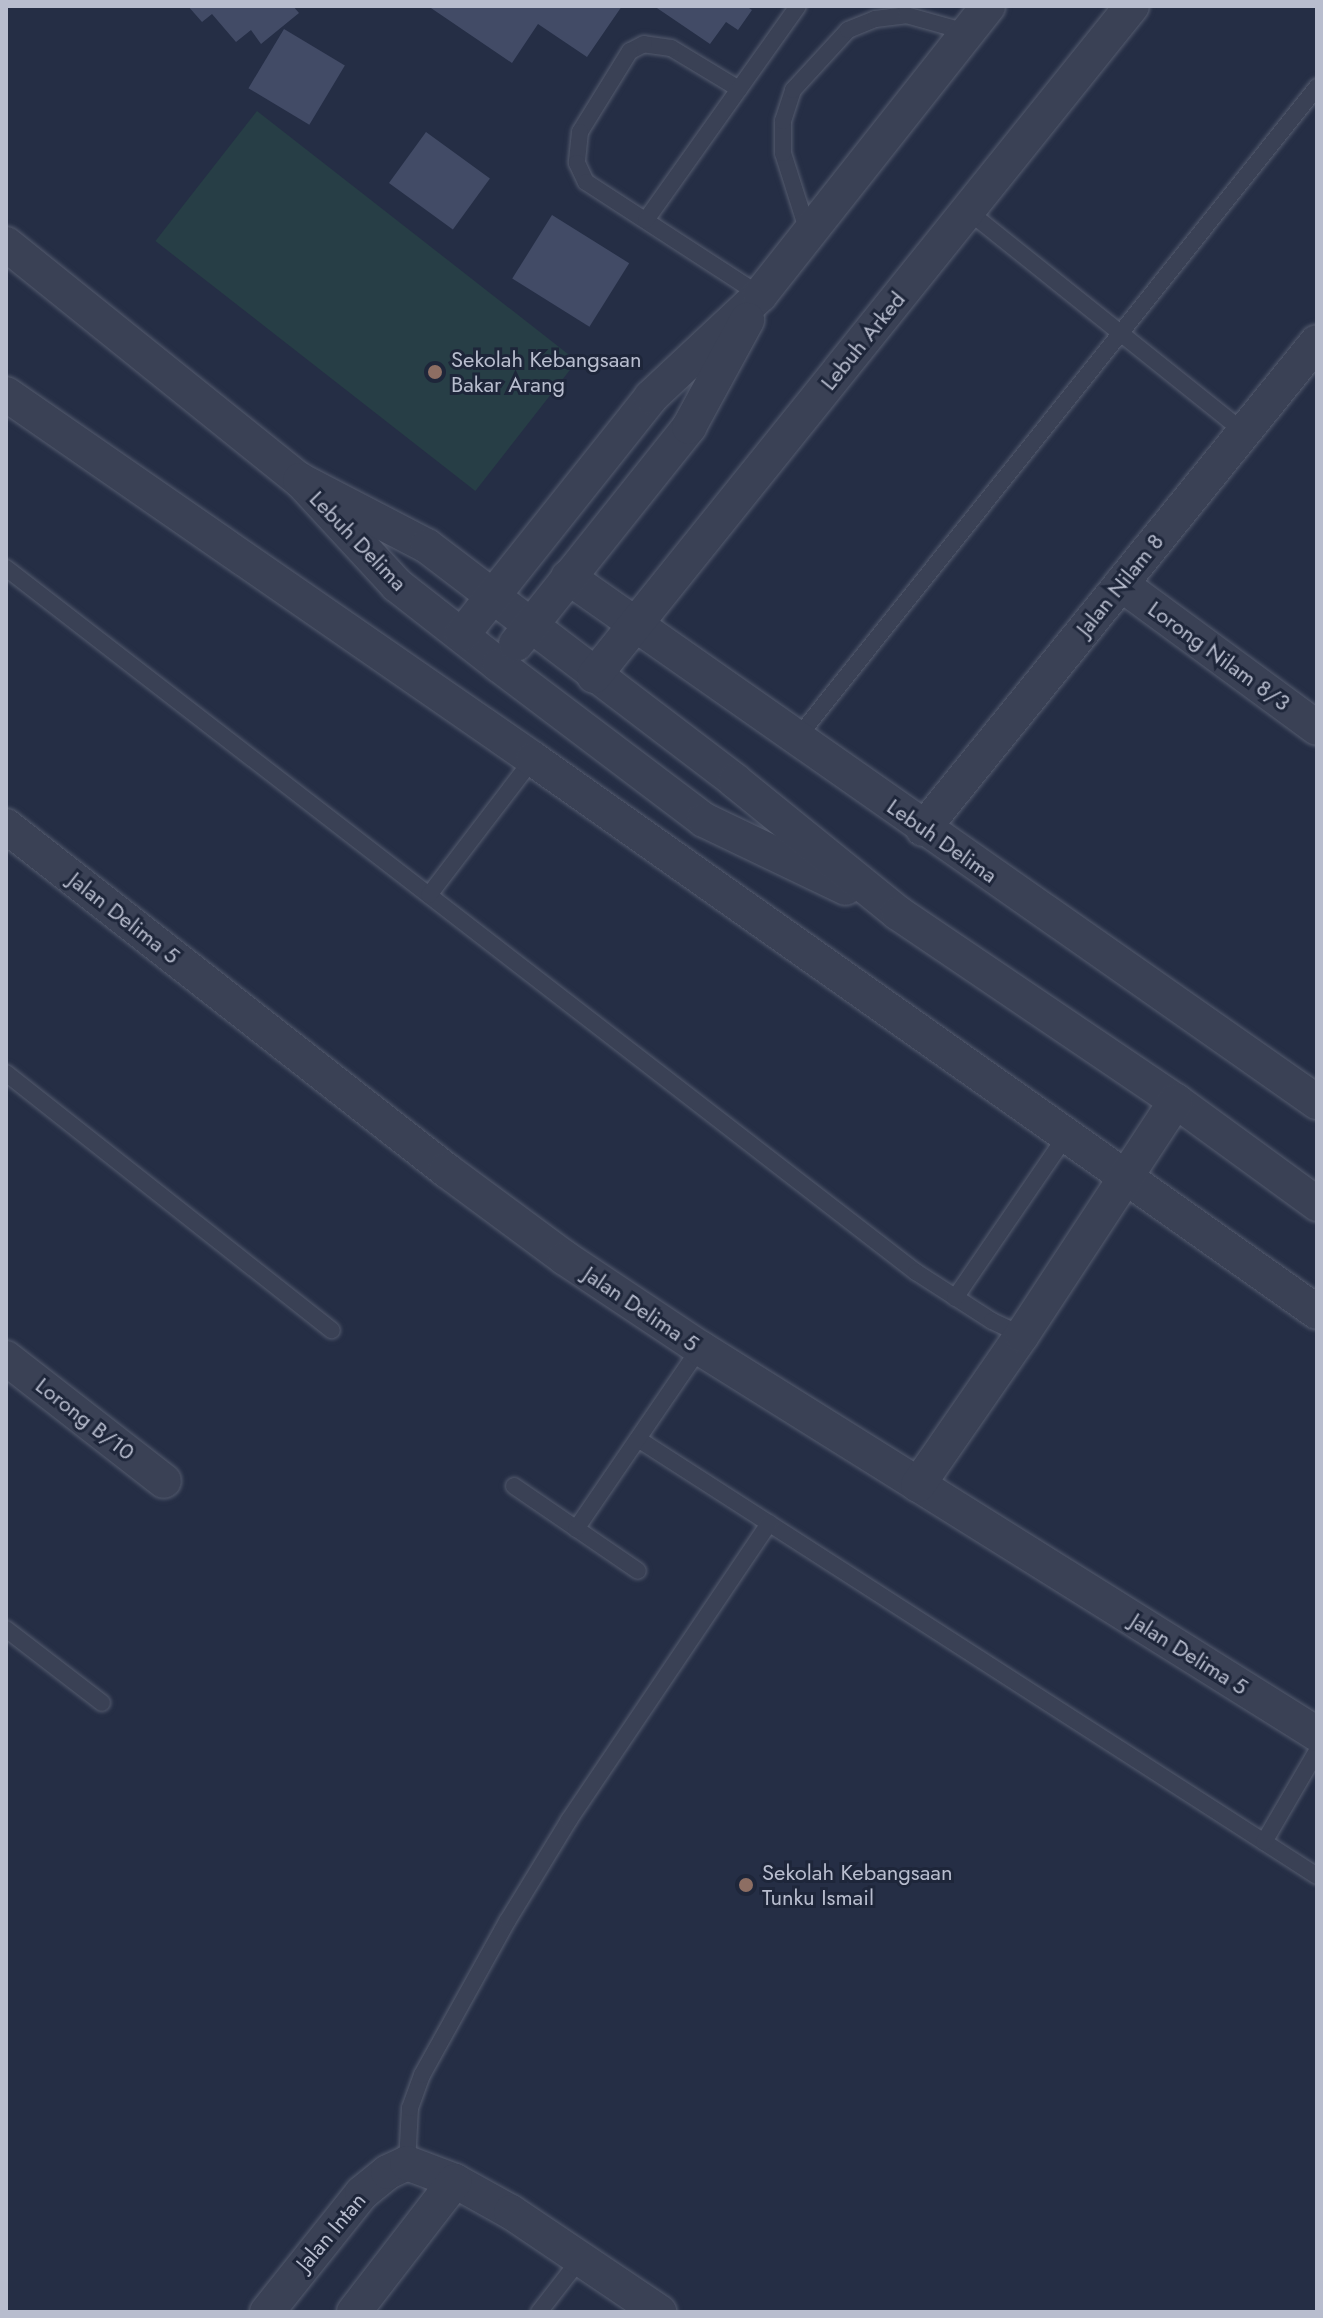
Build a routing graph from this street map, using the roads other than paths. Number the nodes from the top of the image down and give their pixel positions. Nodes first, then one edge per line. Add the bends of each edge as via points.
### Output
1 (798, 6) edge
2 (988, 6) edge
3 (1132, 6) edge
4 (967, 32) junction
5 (1317, 87) edge
6 (739, 89) junction
7 (968, 211) junction
8 (646, 220) junction
9 (808, 234) junction
10 (6, 244) edge
11 (760, 295) junction
12 (1120, 333) junction
13 (1317, 342) edge
14 (6, 394) edge
15 (1244, 432) junction
16 (300, 480) junction
17 (6, 568) edge
18 (568, 577) junction
19 (1121, 584) junction
20 (493, 596) junction
21 (637, 623) junction
22 (530, 626) junction
23 (462, 635) junction
24 (499, 665) junction
25 (594, 676) junction
26 (1317, 728) edge
27 (798, 737) junction
28 (533, 759) junction
29 (6, 826) edge
30 (923, 829) junction
31 (429, 895) junction
32 (898, 913) junction
33 (6, 1073) edge
34 (1176, 1101) junction
35 (1317, 1102) edge
36 (1066, 1136) junction
37 (1126, 1178) junction
38 (1317, 1204) edge
39 (955, 1298) junction
40 (1317, 1312) edge
41 (332, 1330) dead end
42 (1022, 1335) junction
43 (700, 1348) junction
44 (6, 1358) edge
45 (638, 1439) junction
46 (164, 1481) dead end
47 (918, 1485) junction
48 (514, 1486) dead end
49 (769, 1523) junction
50 (576, 1529) junction
51 (638, 1571) dead end
52 (6, 1629) edge
53 (102, 1703) dead end
54 (1317, 1734) edge
55 (1317, 1751) edge
56 (1264, 1842) junction
57 (1317, 1876) edge
58 (407, 2163) junction
59 (455, 2181) junction
60 (581, 2258) junction
61 (267, 2312) edge
62 (354, 2312) edge
63 (539, 2312) edge
64 (659, 2312) edge

1 - 6 lane
2 - 4 street
3 - 7 street, Lebuh Arked
4 - 9 street
4 - 9 lane via 906,15 875,19 848,30 793,90 783,121 783,153
5 - 12 lane
6 - 8 lane
6 - 8 lane via 671,48 644,44 630,51 580,132 577,163 586,182
7 - 12 lane
7 - 21 street, Lebuh Arked
8 - 11 lane
9 - 11 street
10 - 16 street, Lebuh Delima
11 - 18 street via 689,427
11 - 20 street via 651,397
12 - 15 lane
12 - 27 lane
13 - 15 street, Jalan Nilam 8
14 - 28 street
15 - 19 street, Jalan Nilam 8
16 - 20 street, Lebuh Delima via 427,546
16 - 23 street, Lebuh Delima via 397,585
17 - 31 lane
18 - 21 street, Lebuh Delima
18 - 22 street
19 - 26 street, Lorong Nilam 8/3
19 - 30 street, Jalan Nilam 8
20 - 22 street, Lebuh Delima
20 - 23 street
21 - 25 street, Lebuh Arked
21 - 27 street, Lebuh Delima
22 - 24 street
22 - 25 street, Lebuh Delima
23 - 24 street, Lebuh Delima
24 - 32 street, Lebuh Delima via 704,820
25 - 32 street, Lebuh Delima
27 - 30 street, Lebuh Delima
28 - 31 lane
28 - 36 street
29 - 43 street, Jalan Delima 5 via 446,1170
30 - 35 street, Lebuh Delima
31 - 39 lane
32 - 34 street, Lebuh Delima
33 - 41 lane
34 - 37 street
34 - 38 street, Lebuh Delima
36 - 37 street
36 - 39 lane
37 - 40 street
37 - 42 street
39 - 42 lane
42 - 47 street
43 - 45 lane
43 - 47 street, Jalan Delima 5
44 - 46 street, Lorong B/10
45 - 49 lane
45 - 50 lane
47 - 54 street, Jalan Delima 5
48 - 50 lane
49 - 56 lane
49 - 58 lane via 508,1920 422,2075 410,2108
50 - 51 lane
52 - 53 lane
55 - 56 lane
56 - 57 lane
58 - 59 street
58 - 61 street, Jalan Intan via 362,2193
59 - 60 street
59 - 62 street
60 - 63 lane
60 - 64 street

